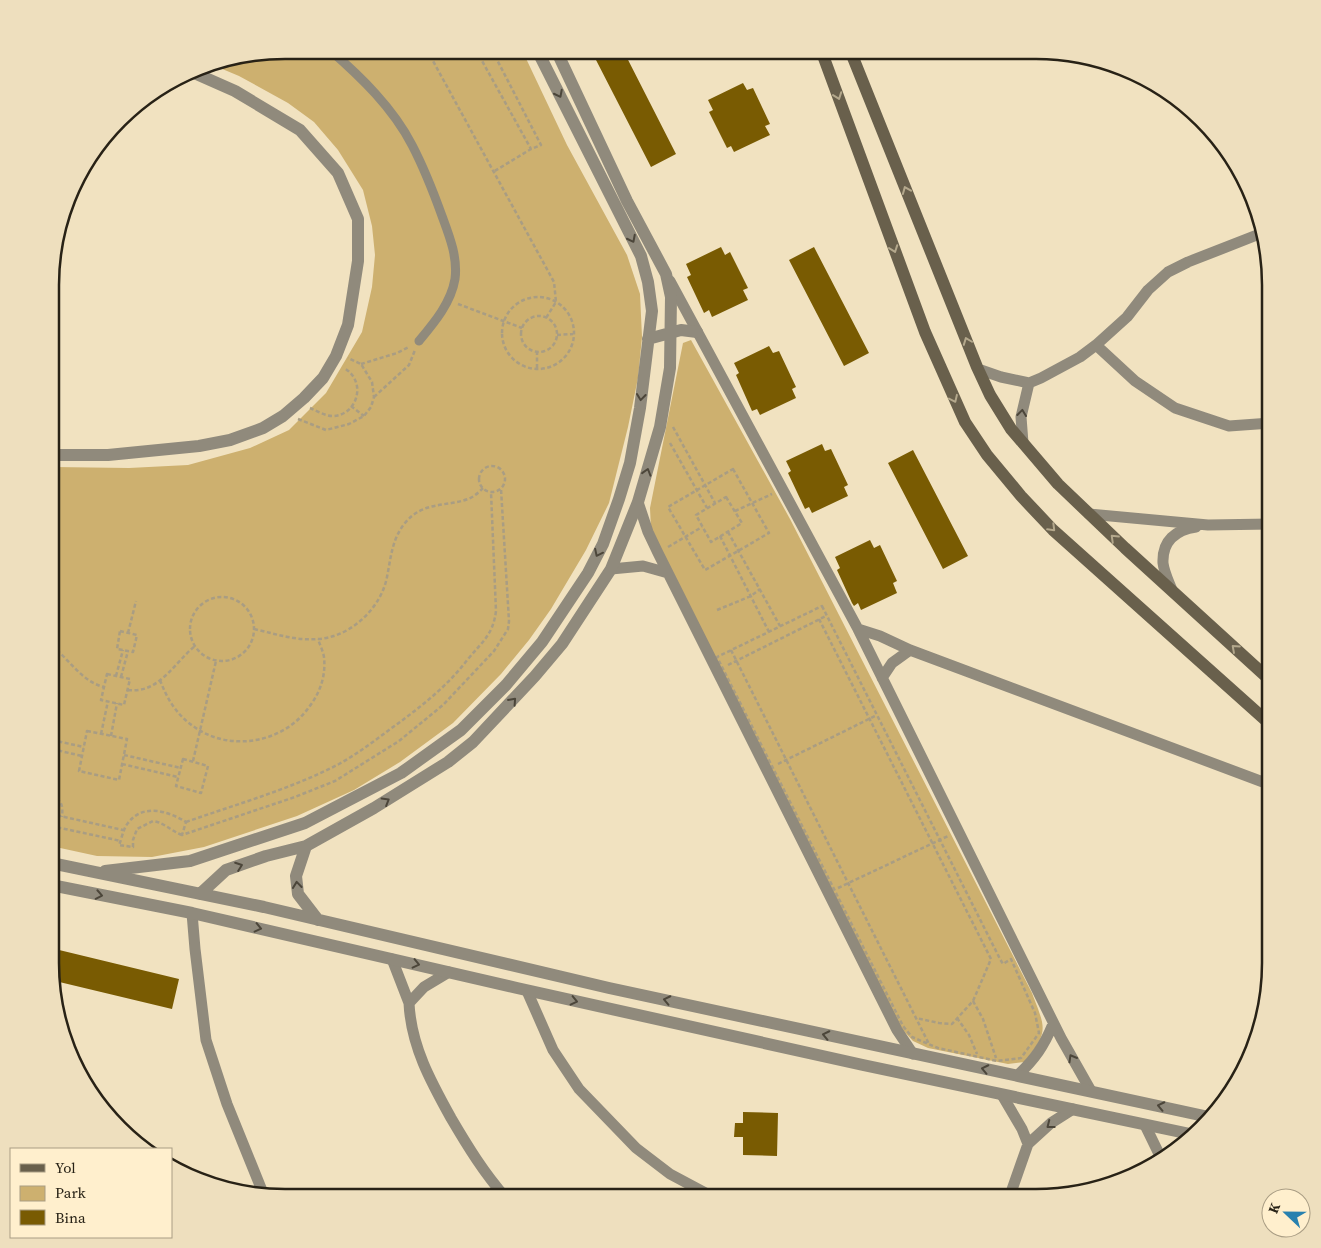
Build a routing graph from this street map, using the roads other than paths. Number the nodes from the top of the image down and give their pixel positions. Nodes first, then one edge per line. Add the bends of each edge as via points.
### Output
1 (339, 59) edge
2 (542, 59) edge
3 (560, 59) edge
4 (824, 59) edge
5 (854, 59) edge
6 (199, 75) edge
7 (1257, 235) edge
8 (666, 274) junction
9 (697, 332) junction
10 (670, 333) junction
11 (648, 339) junction
12 (419, 341) road end
13 (1096, 345) junction
14 (978, 369) junction
15 (1029, 383) junction
16 (1262, 424) edge
17 (1023, 443) junction
18 (59, 456) edge
19 (638, 502) junction
20 (1089, 514) junction
21 (1262, 524) edge
22 (1208, 525) junction
23 (611, 569) junction
24 (668, 573) junction
25 (1172, 590) junction
26 (858, 629) junction
27 (910, 650) junction
28 (1262, 672) edge
29 (882, 678) junction
30 (1262, 717) edge
31 (1262, 782) edge
32 (306, 846) junction
33 (59, 865) edge
34 (95, 872) junction
35 (59, 887) edge
36 (200, 894) junction
37 (192, 913) junction
38 (318, 920) junction
39 (392, 958) junction
40 (449, 972) junction
41 (527, 991) junction
42 (409, 1003) junction
43 (1053, 1024) junction
44 (913, 1054) junction
45 (1017, 1076) junction
46 (1091, 1092) junction
47 (1002, 1094) junction
48 (1073, 1109) junction
49 (1203, 1116) edge
50 (1145, 1124) junction
51 (1185, 1133) edge
52 (1028, 1144) junction
53 (1159, 1153) edge
54 (261, 1188) edge
55 (498, 1189) edge
56 (698, 1189) edge
57 (1012, 1189) edge

1 - 12 street via 372,90 412,143 452,244 455,277 442,312
2 -> 11 street via 641,256 652,311
3 - 8 street via 627,201
4 -> 30 main road via 925,332 965,422 987,455 1053,530
14 -> 5 main road
6 - 18 street via 300,130 338,173 358,219 358,261 348,325 323,378 290,411 263,428 207,445 125,454
7 - 13 street via 1168,272
8 - 9 street
8 - 10 street via 671,297
9 - 10 street via 681,330
9 - 26 street
10 - 11 street
19 -> 10 street via 660,427 670,368
11 -> 34 street via 630,463 596,558 542,642 506,685 461,730 401,773 305,823 190,861
13 - 15 street via 1080,357
13 - 16 street via 1135,381 1175,408 1229,426
14 - 15 street
14 - 17 main road via 1011,429
17 -> 15 street via 1021,417
17 - 20 main road
19 - 23 street
19 - 24 street
20 - 22 street
25 -> 20 main road
21 - 22 street
22 - 25 street via 1184,529 1172,535 1164,551 1163,564
23 - 24 street via 642,566
32 -> 23 street via 409,787 473,742 562,644
24 - 44 street via 897,1030
28 -> 25 main road
26 - 27 street
26 - 29 street
27 - 29 street via 892,663
27 - 31 street
29 - 43 street
36 -> 32 street via 226,870
38 -> 32 street via 298,894 296,876
33 - 34 street
34 - 36 street
35 -> 37 street
36 - 38 street
37 -> 39 street
37 - 54 street via 206,1040 227,1104
44 -> 38 street
39 -> 40 street
39 - 42 street
40 - 41 street
40 - 42 street via 424,986
41 -> 47 street
41 - 56 street via 553,1050 579,1089 636,1148 670,1174
42 - 55 street via 420,1058 487,1177
43 - 45 street via 1044,1045
46 -> 43 street
45 -> 44 street
45 - 46 street
49 -> 46 street
47 - 48 street
47 - 52 street
48 - 50 street
48 -> 52 street
50 - 51 street
50 - 53 street
52 - 57 street

